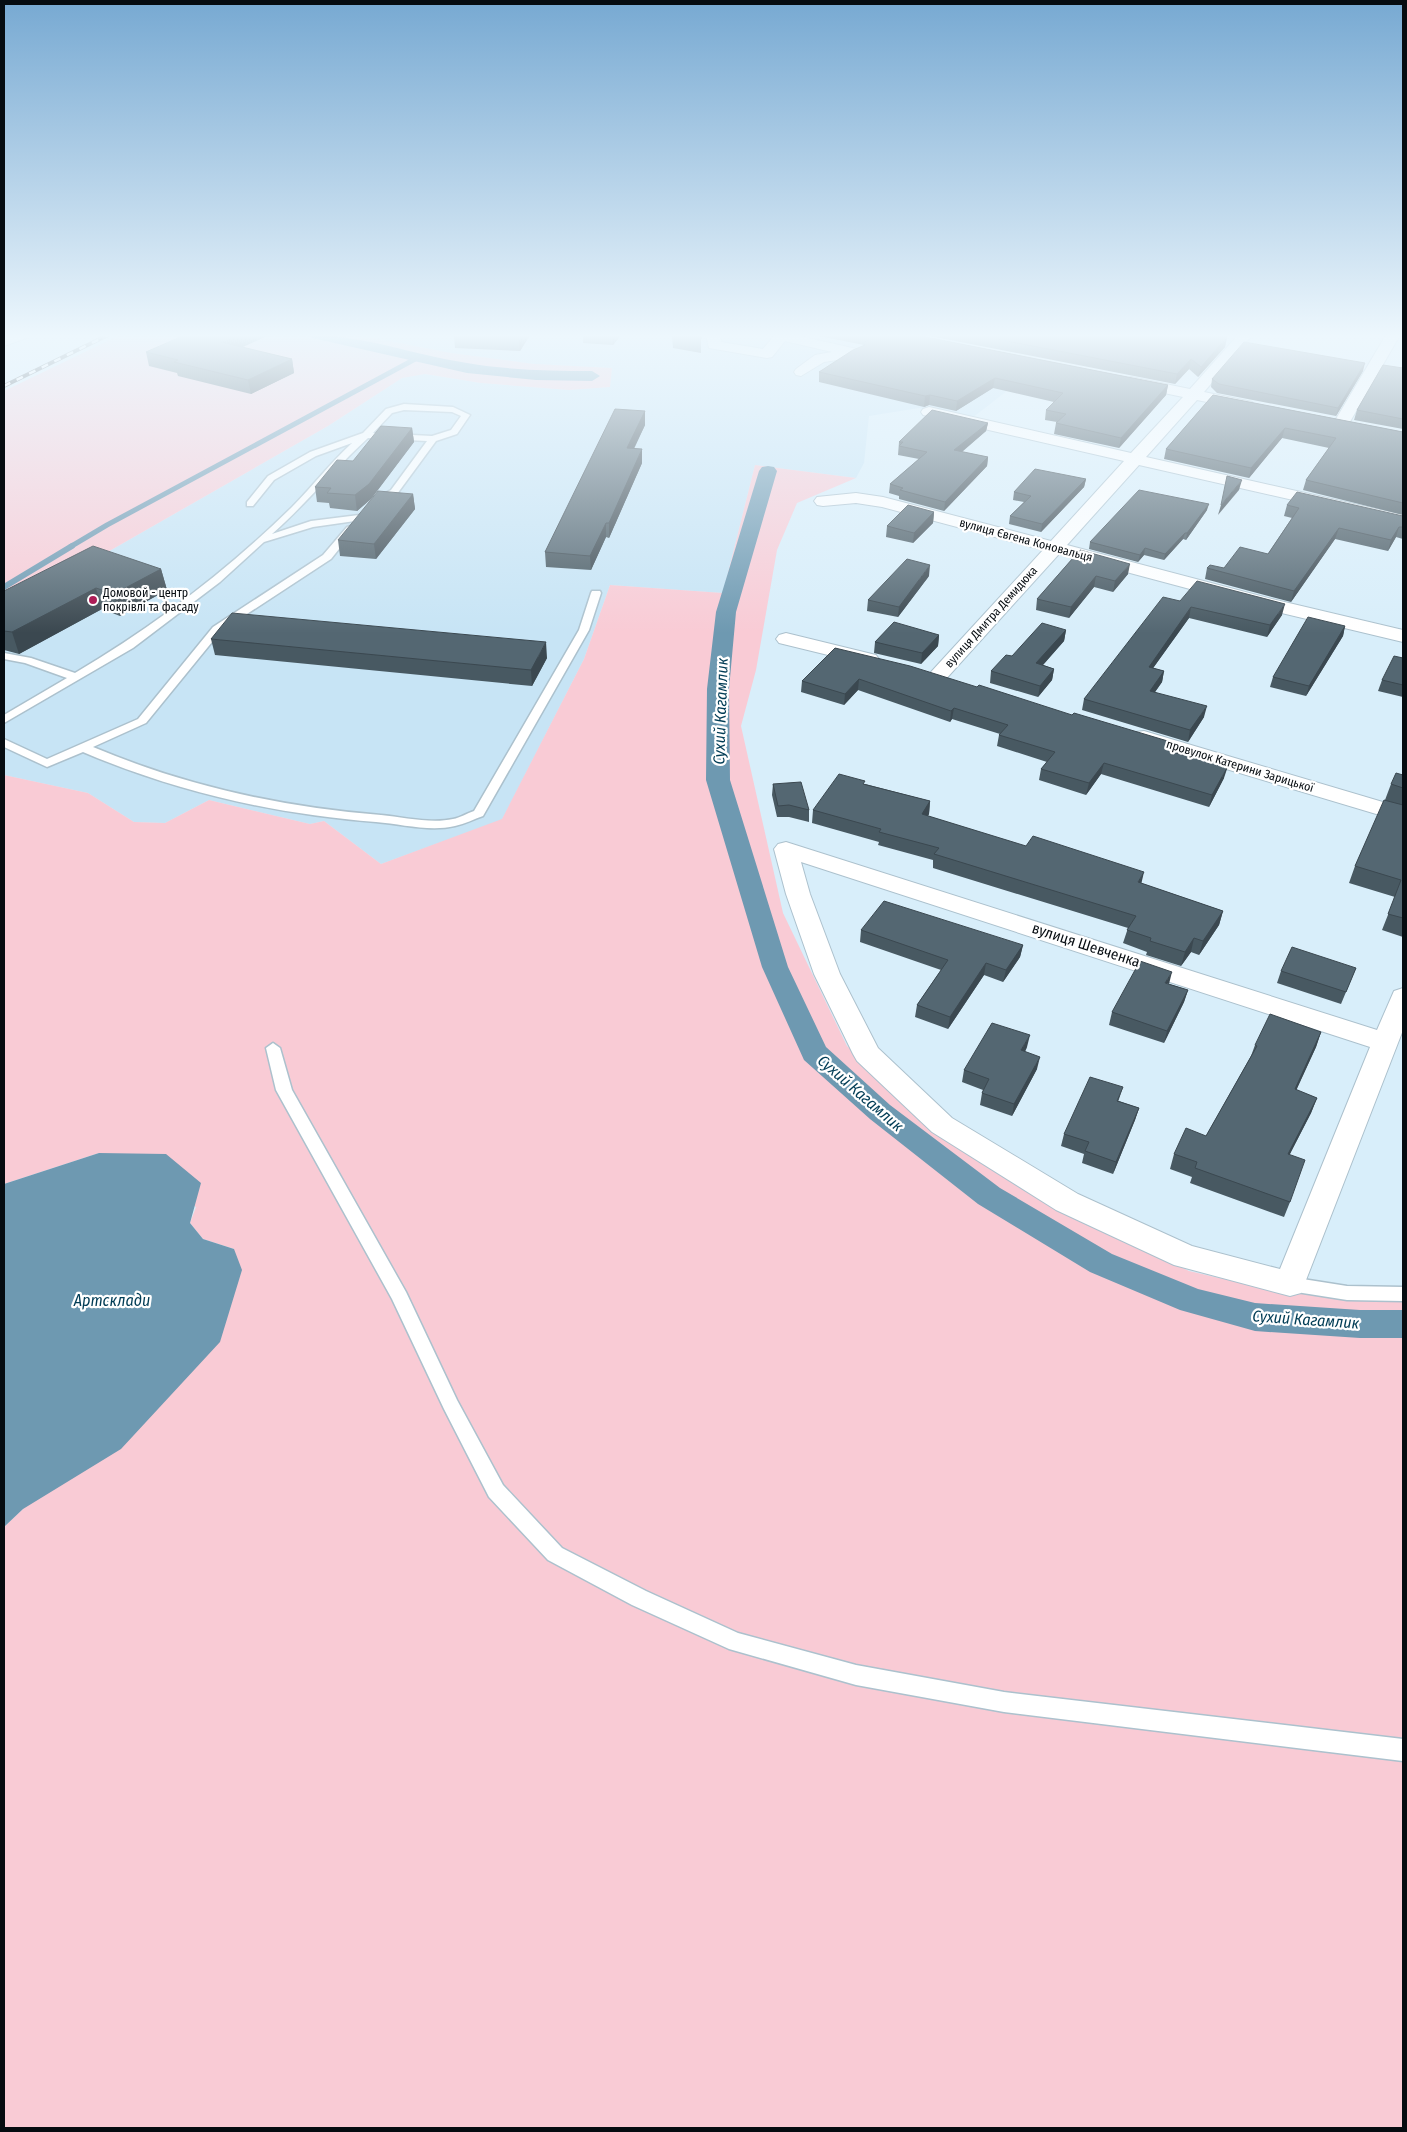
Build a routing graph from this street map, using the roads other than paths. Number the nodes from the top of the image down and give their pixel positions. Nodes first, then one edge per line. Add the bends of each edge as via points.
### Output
1 (447, 434) edge
2 (1026, 434) edge
3 (1158, 434) edge
4 (366, 435) junction
5 (433, 440) junction
6 (1135, 460) junction
7 (823, 501) dead end
8 (250, 504) dead end
9 (364, 512) junction
10 (1403, 520) edge
11 (254, 546) junction
12 (1054, 548) junction
13 (596, 593) dead end
14 (1403, 636) edge
15 (786, 639) dead end
16 (4, 656) edge
17 (890, 664) edge
18 (938, 676) edge
19 (75, 677) junction
20 (4, 720) edge
21 (1128, 733) edge
22 (4, 743) edge
23 (82, 747) junction
24 (1403, 815) edge
25 (1403, 997) edge
26 (1385, 1042) junction
27 (273, 1048) dead end
28 (1290, 1284) junction
29 (1403, 1294) edge
30 (1403, 1750) edge

1 - 5 lane
2 - 6 street
3 - 6 street, вулиця Дмитра Демидюка
4 - 5 lane
4 - 8 lane via 312,454 271,478
4 - 11 lane via 334,464 296,508
5 - 9 lane via 394,492
6 - 10 street
6 - 12 street, вулиця Дмитра Демидюка
7 - 12 street, вулиця Євгена Коновальця via 856,498 883,502
9 - 11 lane via 312,524
9 - 23 lane via 327,557 217,629 142,721
11 - 19 lane via 216,580 129,646
12 - 14 street, вулиця Євгена Коновальця
12 - 18 street, вулиця Дмитра Демидюка
13 - 23 lane via 584,630 479,813 454,823 349,817 209,793 131,770
15 - 17 street
16 - 19 lane via 27,660
19 - 20 lane
21 - 24 street, провулок Катерини Зарицької
22 - 23 lane via 47,762
25 - 26 street
26 - 28 street
26 - 28 street, вулиця Шевченка via 786,849 798,894 827,974 867,1054 942,1125 1067,1202 1185,1256
27 - 30 lane via 284,1090 400,1297 450,1404 496,1491 556,1554 639,1598 736,1642 856,1675 1004,1702
28 - 29 lane via 1348,1293

